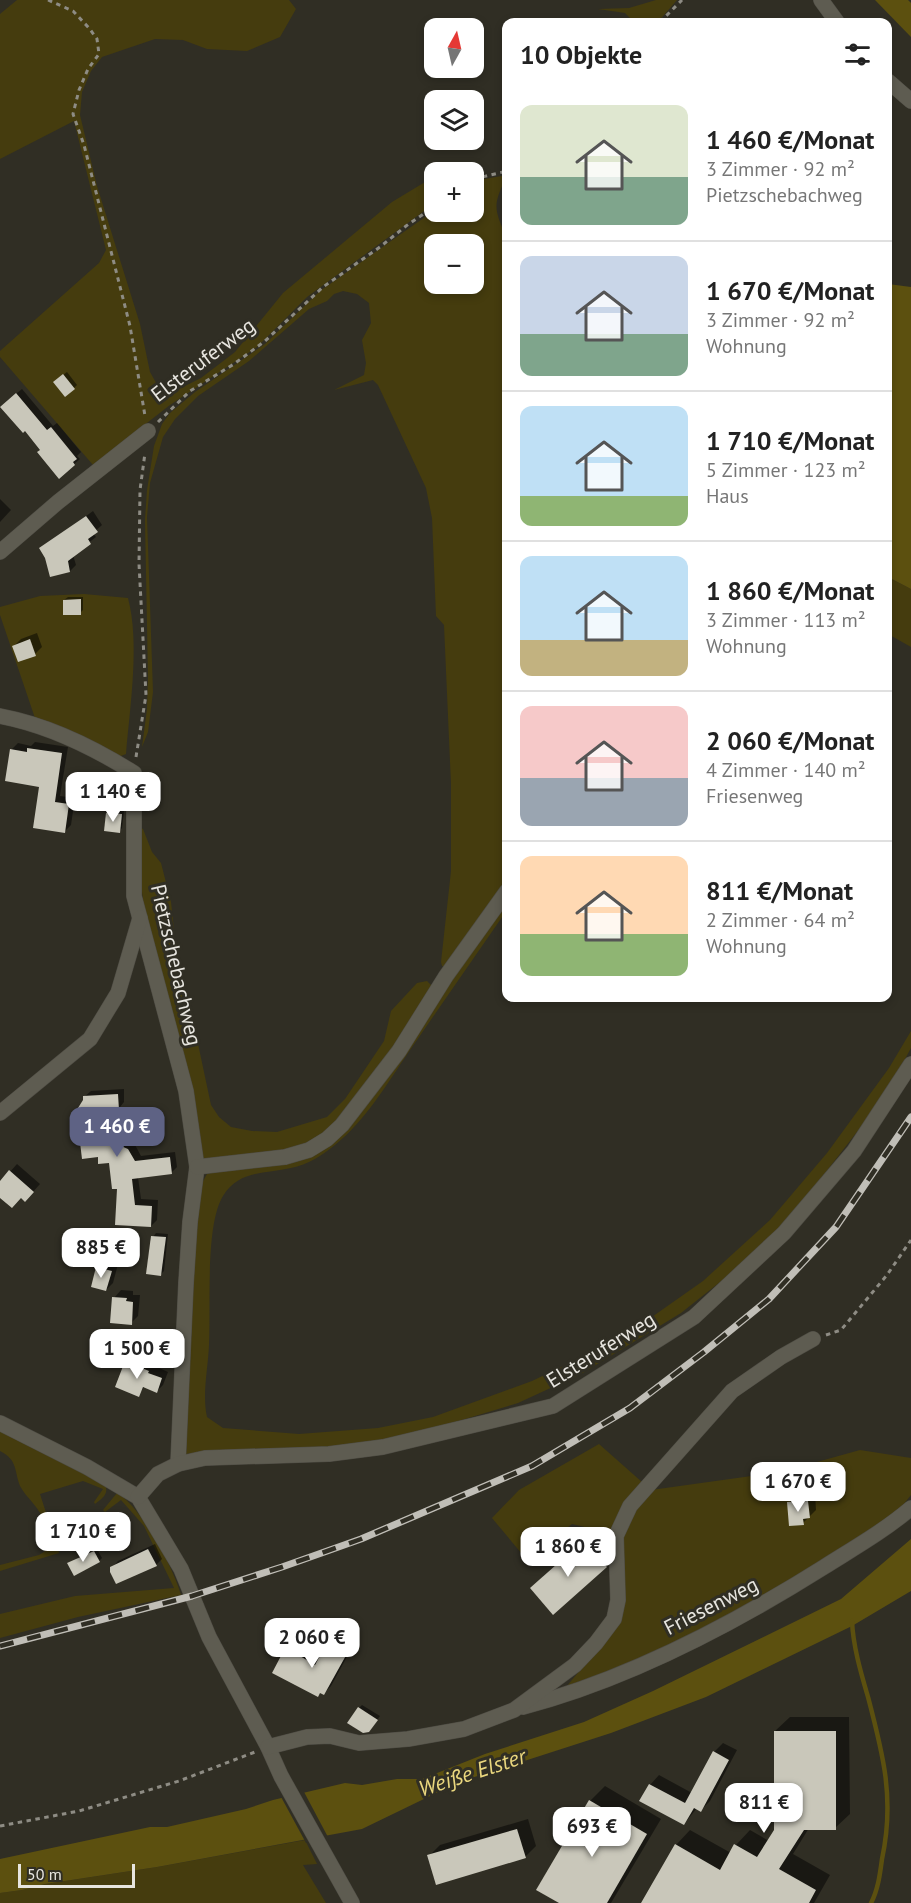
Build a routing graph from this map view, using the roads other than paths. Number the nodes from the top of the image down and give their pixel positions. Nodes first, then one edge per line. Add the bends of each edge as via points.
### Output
1 (821, 0) edge
2 (834, 18) edge
3 (892, 84) edge
4 (911, 101) edge
5 (148, 431) road end
6 (0, 552) edge
7 (0, 716) edge
8 (502, 898) edge
9 (140, 918) junction
10 (911, 1064) edge
11 (0, 1113) edge
12 (197, 1167) junction
13 (813, 1339) road end
14 (0, 1423) edge
15 (178, 1464) junction
16 (138, 1497) junction
17 (911, 1508) edge
18 (514, 1710) junction
19 (268, 1747) junction
20 (352, 1903) edge

1 - 2 street
3 - 4 street
5 - 6 street, Elsteruferweg
7 - 9 street, Pietzschebachweg via 81,743 134,773 134,896
8 - 12 street via 399,1051 327,1139 309,1150 285,1157
9 - 11 street via 118,993 90,1039
9 - 12 street, Pietzschebachweg via 186,1091
10 - 15 street, Elsteruferweg via 854,1151 784,1233 694,1317 552,1406 383,1447 329,1454 205,1458
12 - 15 street, Pietzschebachweg via 186,1283
13 - 18 street, Friesenweg via 732,1391 630,1506 616,1536 618,1600 614,1619 575,1665
14 - 16 street
15 - 16 street, Elsteruferweg via 158,1474
16 - 19 street via 181,1569 209,1637
17 - 18 street, Friesenweg via 891,1525 737,1618 650,1661 559,1698
18 - 19 street, Friesenweg via 464,1729 408,1739 358,1743 330,1736 307,1737
19 - 20 street

